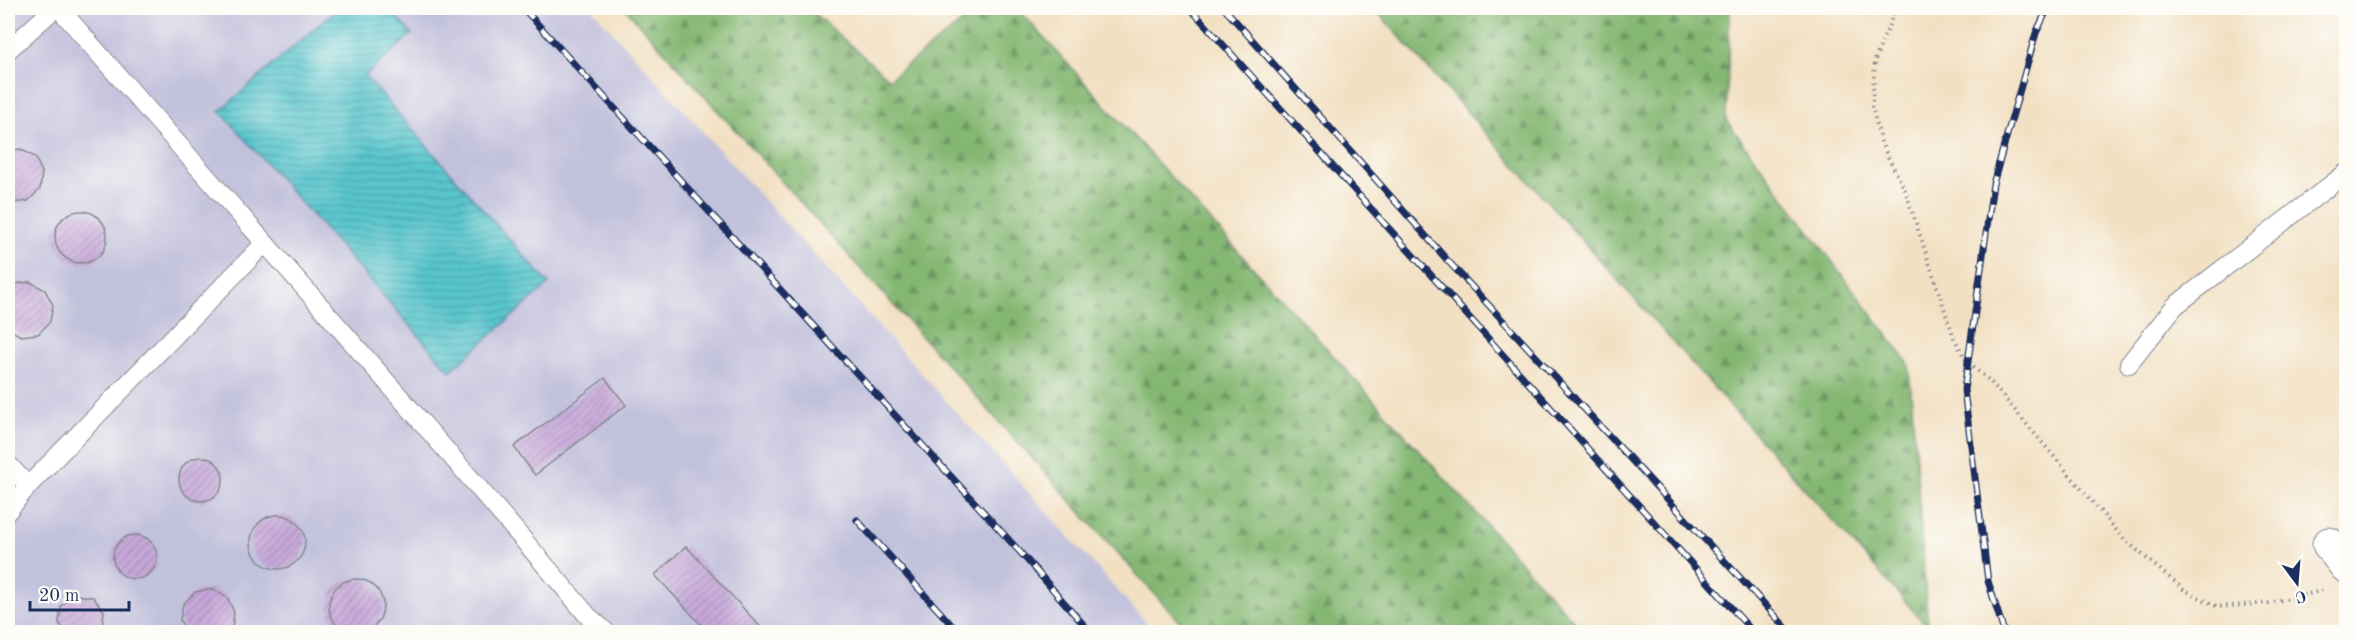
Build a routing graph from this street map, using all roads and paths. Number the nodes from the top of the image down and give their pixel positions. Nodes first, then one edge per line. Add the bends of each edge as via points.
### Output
1 (57, 8) edge
2 (1896, 8) edge
3 (8, 50) edge
4 (2346, 173) edge
5 (264, 244) junction
6 (2129, 364) dead end
7 (8, 464) edge
8 (28, 486) junction
9 (8, 511) edge
10 (2337, 566) edge
11 (606, 633) edge

1 - 3 lane
1 - 5 lane
2 - 10 path via 1875,60 1872,107 1881,145 1905,190 1954,338 1968,363 1990,381 2124,539 2183,589 2218,607 2269,603
4 - 6 lane via 2175,306
5 - 8 lane
5 - 11 lane
7 - 8 lane
8 - 9 lane

